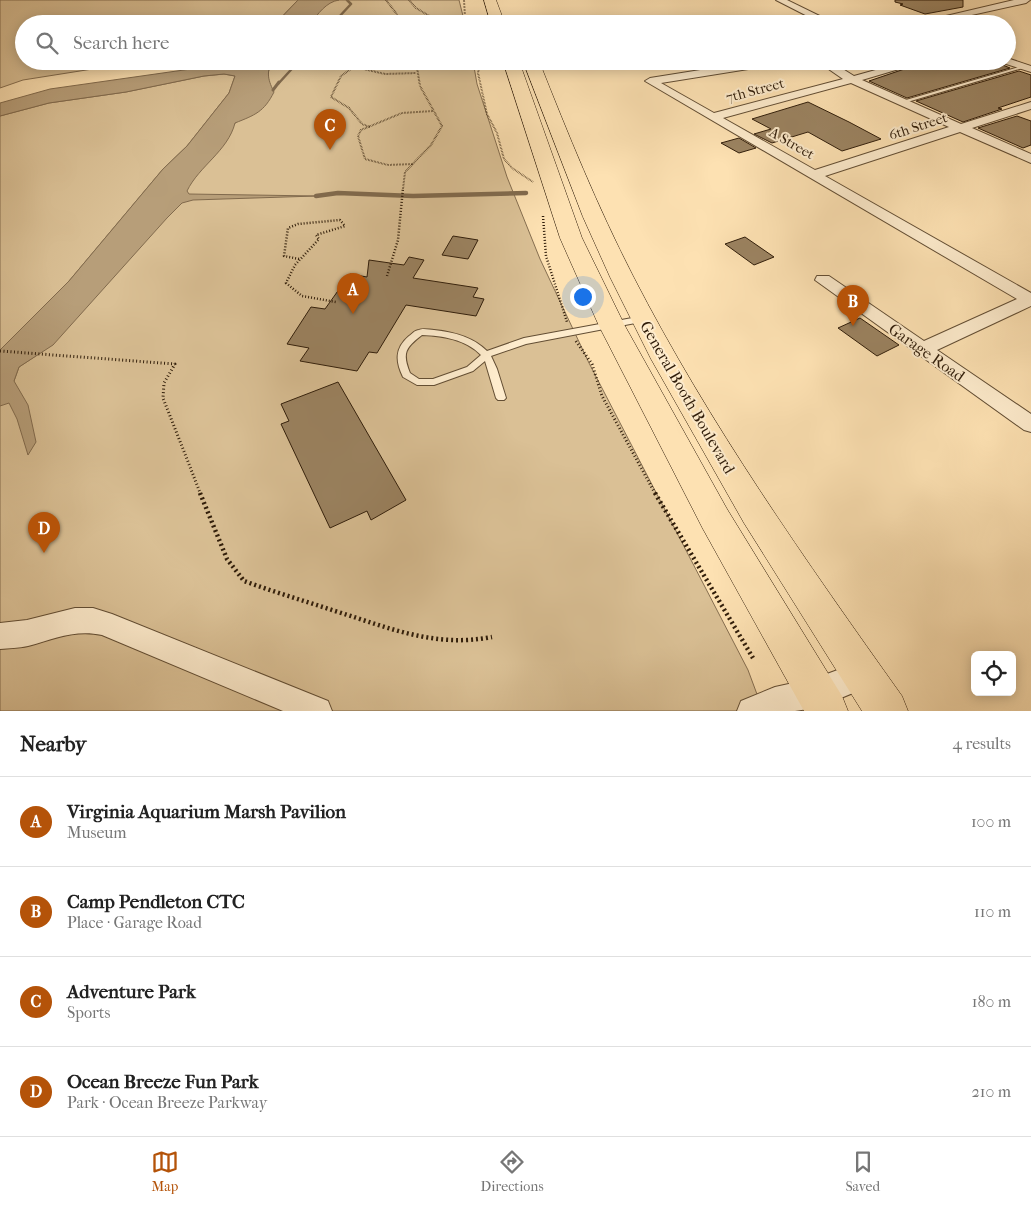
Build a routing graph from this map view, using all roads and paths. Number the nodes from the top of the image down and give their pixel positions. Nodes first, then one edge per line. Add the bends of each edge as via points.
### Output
1 (386, 0) edge
2 (409, 0) edge
3 (464, 0) edge
4 (490, 0) edge
5 (780, 0) edge
6 (978, 0) edge
7 (1026, 0) edge
8 (995, 6) junction
9 (398, 15) edge
10 (427, 15) edge
11 (465, 15) edge
12 (495, 15) edge
13 (812, 15) edge
14 (956, 15) edge
15 (1016, 63) edge
16 (1028, 68) edge
17 (349, 70) edge
18 (370, 70) edge
19 (478, 70) edge
20 (514, 70) edge
21 (535, 70) edge
22 (721, 70) edge
23 (837, 70) edge
24 (889, 70) edge
25 (416, 73) joint
26 (853, 80) junction
27 (902, 102) junction
28 (1031, 105) edge
29 (433, 111) junction
30 (712, 116) junction
31 (370, 127) junction
32 (961, 128) junction
33 (1029, 156) edge
34 (413, 164) junction
35 (814, 175) junction
36 (534, 184) dead end
37 (542, 214) dead end
38 (299, 258) junction
39 (387, 276) dead end
40 (823, 280) dead end
41 (1031, 300) edge
42 (336, 302) dead end
43 (567, 322) dead end
44 (628, 323) junction
45 (575, 338) dead end
46 (923, 349) junction
47 (0, 351) edge
48 (486, 355) junction
49 (501, 398) dead end
50 (1031, 424) edge
51 (0, 636) edge
52 (492, 637) dead end
53 (754, 658) dead end
54 (862, 675) junction
55 (822, 702) edge
56 (318, 711) edge
57 (751, 711) edge
58 (887, 711) edge

1 - 9 path
2 - 10 path
3 - 11 path
4 - 12 highway
5 - 13 street
6 - 8 street
7 - 8 street
8 - 14 street
15 - 16 street
16 - 27 lane
17 - 31 path via 341,76 331,97
18 - 25 path via 385,74
19 - 36 path via 487,114 497,133 504,159
20 - 44 highway, General Booth Boulevard via 571,238
21 - 44 highway, General Booth Boulevard via 583,192
22 - 30 street, A Street via 650,81
23 - 26 street
24 - 26 street, 7th Street
25 - 29 path
26 - 27 street
26 - 30 street, 7th Street
27 - 32 street
28 - 32 street, 6th Street
29 - 31 path via 402,112
29 - 34 path via 441,121 440,132
30 - 35 street, A Street
31 - 34 path via 358,136 365,159 377,165
32 - 33 street
32 - 35 street, 6th Street
34 - 39 path via 405,172 398,240
35 - 41 street, A Street
37 - 43 path via 546,256
38 - 38 path via 319,239 316,235 345,226 340,220 288,228 284,256
38 - 42 path via 286,283 292,292 305,299
40 - 46 street, Garage Road
41 - 46 street
44 - 48 lane via 524,341
44 - 54 highway, General Booth Boulevard
44 - 55 highway, General Booth Boulevard via 715,520
45 - 53 path via 592,364 597,387 672,524
46 - 50 street, Garage Road
47 - 52 path via 175,364 162,387 164,405 227,558 244,581 425,639 454,643
48 - 48 lane via 474,342 433,332 420,332 403,345 400,355 406,375 417,382 434,382 470,369
48 - 49 lane
51 - 56 street via 29,633 87,618
54 - 55 street
54 - 58 highway, General Booth Boulevard
55 - 57 street via 776,701

